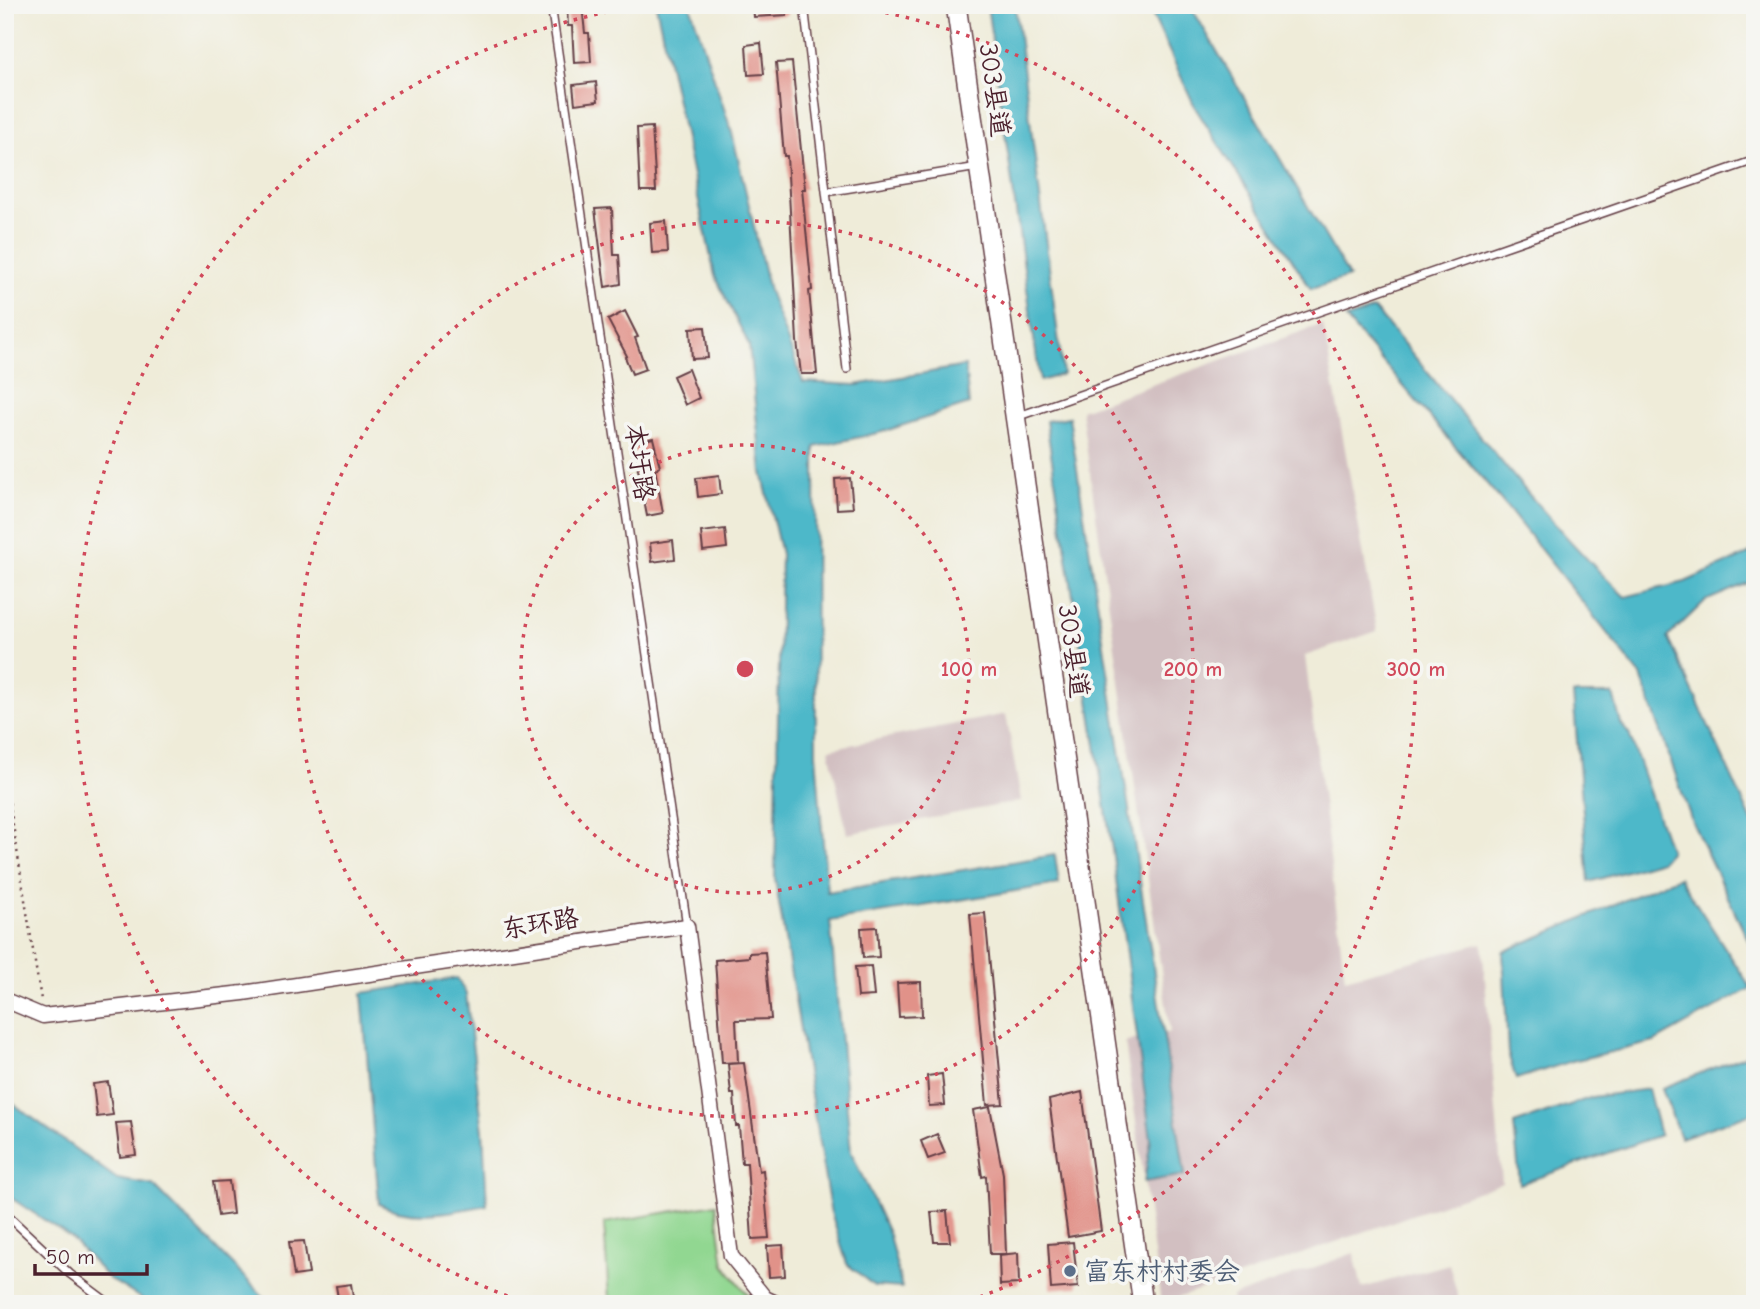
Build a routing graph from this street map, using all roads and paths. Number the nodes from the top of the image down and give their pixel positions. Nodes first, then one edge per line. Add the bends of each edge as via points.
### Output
1 (551, 5) edge
2 (804, 5) edge
3 (956, 5) edge
4 (1755, 160) edge
5 (979, 167) junction
6 (826, 192) junction
7 (848, 369) dead end
8 (1014, 417) junction
9 (5, 775) edge
10 (687, 926) junction
11 (5, 1000) edge
12 (43, 1016) junction
13 (5, 1213) edge
14 (1755, 1302) edge
15 (110, 1304) edge
16 (778, 1304) edge
17 (1143, 1304) edge
18 (1749, 1304) edge

1 - 10 lane, 本圩路
2 - 6 lane
3 - 5 main road, 303县道
4 - 8 lane
5 - 6 lane
5 - 8 main road, 303县道
6 - 7 lane
8 - 17 main road, 303县道
9 - 12 path
10 - 12 street, 东环路 via 243,993
10 - 16 street via 731,1256 765,1298
11 - 12 street, 东环路
13 - 15 lane via 70,1275
14 - 18 lane

